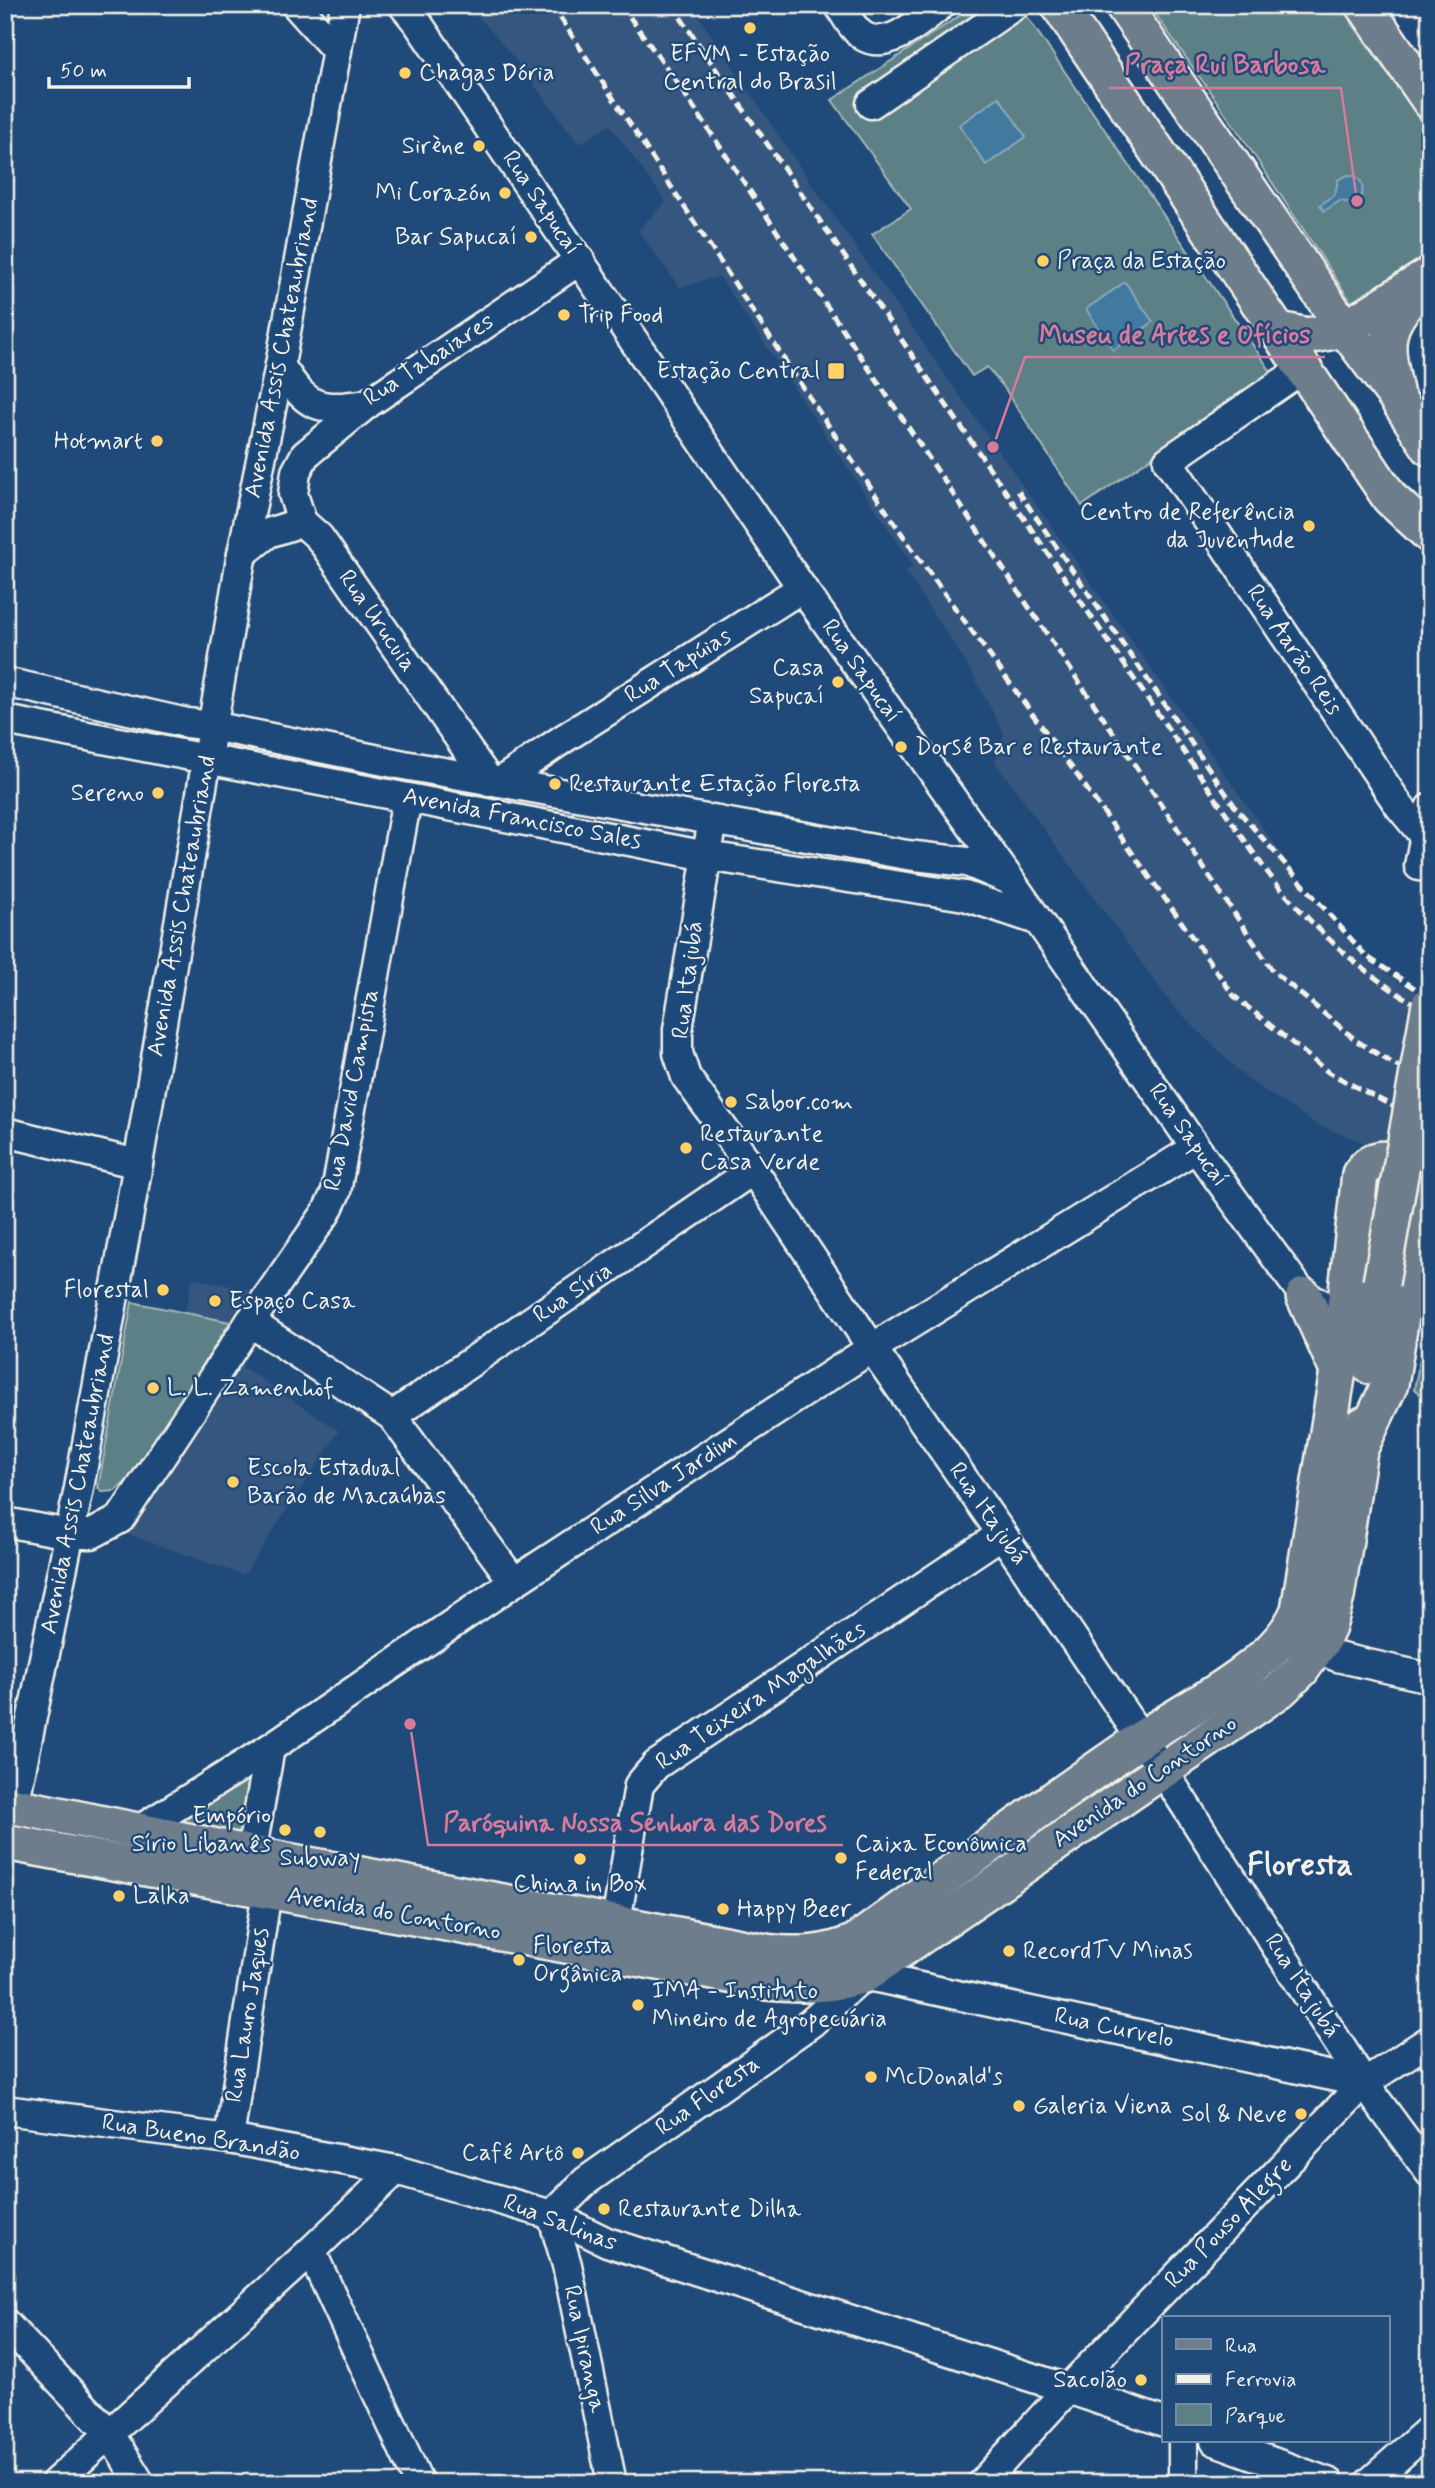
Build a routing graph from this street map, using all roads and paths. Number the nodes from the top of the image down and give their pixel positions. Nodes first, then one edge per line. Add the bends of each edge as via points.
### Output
1 (296, 5) edge
2 (345, 5) edge
3 (403, 5) edge
4 (839, 5) edge
5 (941, 5) edge
6 (1015, 5) edge
7 (1059, 5) edge
8 (1123, 5) edge
9 (1364, 5) edge
10 (337, 51) junction
11 (1430, 100) edge
12 (871, 104) dead end
13 (580, 260) junction
14 (1430, 275) edge
15 (1276, 329) junction
16 (1345, 329) junction
17 (280, 365) junction
18 (1303, 369) junction
19 (1397, 398) junction
20 (367, 404) junction
21 (1430, 448) edge
22 (1390, 498) junction
23 (302, 522) junction
24 (1430, 536) edge
25 (242, 554) junction
26 (1430, 554) edge
27 (802, 588) junction
28 (5, 682) edge
29 (5, 720) edge
30 (212, 726) junction
31 (554, 745) junction
32 (206, 759) junction
33 (495, 781) junction
34 (556, 792) junction
35 (407, 798) junction
36 (1430, 808) edge
37 (713, 819) junction
38 (1425, 837) junction
39 (708, 856) junction
40 (1430, 867) edge
41 (1010, 880) junction
42 (1037, 920) junction
43 (1430, 1004) edge
44 (5, 1132) edge
45 (1196, 1148) junction
46 (138, 1164) junction
47 (753, 1170) junction
48 (1380, 1287) junction
49 (1304, 1296) junction
50 (1345, 1307) junction
51 (250, 1322) junction
52 (872, 1348) junction
53 (1338, 1371) junction
54 (392, 1416) junction
55 (1360, 1448) junction
56 (5, 1522) edge
57 (69, 1534) junction
58 (1002, 1534) junction
59 (514, 1582) junction
60 (1321, 1642) junction
61 (1430, 1678) edge
62 (1140, 1740) junction
63 (270, 1748) junction
64 (1162, 1769) junction
65 (8, 1808) edge
66 (139, 1830) junction
67 (17, 1845) edge
68 (251, 1854) junction
69 (267, 1891) junction
70 (616, 1922) junction
71 (855, 1942) junction
72 (864, 1975) junction
73 (1430, 2039) edge
74 (1364, 2083) junction
75 (5, 2110) edge
76 (229, 2139) junction
77 (396, 2170) junction
78 (1430, 2173) edge
79 (552, 2215) junction
80 (311, 2251) junction
81 (5, 2323) edge
82 (1068, 2389) junction
83 (1162, 2421) edge
84 (1430, 2429) edge
85 (110, 2434) junction
86 (1183, 2442) edge
87 (1218, 2442) edge
88 (611, 2482) edge
89 (55, 2483) edge
90 (141, 2483) edge
91 (419, 2483) edge
92 (982, 2483) edge
93 (1183, 2483) edge
94 (1330, 2483) edge
95 (1369, 2483) edge

1 - 10 street
2 - 10 street, Avenida Assis Chateaubriand
3 - 13 street, Rua Sapucaí
4 - 5 street via 864,37 876,40 900,34
6 - 12 street
7 - 15 main road
8 - 16 main road
9 - 11 main road
10 - 17 street, Avenida Assis Chateaubriand
13 - 20 street, Rua Tabaiares
13 - 27 street, Rua Sapucaí
14 - 16 main road
14 - 19 main road via 1395,316 1391,329 1387,351
15 - 16 main road via 1307,336
15 - 18 main road
16 - 19 main road
17 - 20 street, Rua Tabaiares via 295,389 315,406
17 - 25 street, Avenida Assis Chateaubriand
18 - 22 main road
18 - 38 street, Rua Aarão Reis via 1168,461 1400,807
19 - 21 main road
20 - 23 street via 305,455 296,472 293,494
22 - 24 main road
22 - 26 street
23 - 25 street via 268,533
23 - 33 street, Rua Urucuia via 319,537
25 - 30 street, Avenida Assis Chateaubriand
27 - 31 street, Rua Tapúias
27 - 41 street, Rua Sapucaí
28 - 30 street, Avenida Francisco Sales
29 - 32 street, Avenida Francisco Sales
30 - 32 street, Avenida Assis Chateaubriand
30 - 33 street, Avenida Francisco Sales
31 - 33 street, Rua Tapúias
31 - 34 street
32 - 35 street, Avenida Francisco Sales
32 - 46 street, Avenida Assis Chateaubriand
33 - 34 street, Avenida Francisco Sales
34 - 37 street, Avenida Francisco Sales
35 - 39 street, Avenida Francisco Sales
35 - 51 street, Rua David Campista via 336,1192
36 - 38 street
37 - 39 street, Rua Itajubá
37 - 41 street, Avenida Francisco Sales via 967,862
38 - 40 street via 1419,866
39 - 42 street, Avenida Francisco Sales via 965,896
39 - 47 street, Rua Itajubá via 678,1029 678,1053 686,1077
41 - 42 street, Rua Sapucaí
42 - 45 street, Rua Sapucaí
43 - 48 main road, Avenida do Contorno, bridge
44 - 46 street
45 - 49 street, Rua Sapucaí
45 - 52 street, Rua Silva Jardim
46 - 57 street, Avenida Assis Chateaubriand
47 - 52 street, Rua Itajubá
47 - 54 street, Rua Síria
48 - 50 street via 1363,1303
48 - 55 main road, Avenida do Contorno
49 - 50 street via 1326,1306
49 - 53 main road
50 - 53 main road, Avenida do Contorno
50 - 55 main road, Avenida do Contorno via 1360,1174 1368,1162 1380,1158 1408,1166 1422,1188 1390,1384
51 - 54 street
51 - 57 street, Rua David Campista via 120,1519 92,1534
52 - 58 street, Rua Itajubá
52 - 59 street, Rua Silva Jardim
53 - 62 main road, Avenida do Contorno via 1300,1610 1294,1623 1250,1669
54 - 59 street
55 - 60 main road, Avenida do Contorno via 1336,1597
56 - 57 street
57 - 65 street, Avenida Assis Chateaubriand
58 - 62 street, Rua Itajubá
58 - 70 street, Rua Teixeira Magalhães via 647,1774 639,1785
59 - 63 street, Rua Silva Jardim
60 - 61 street via 1336,1657
60 - 64 main road, Avenida do Contorno via 1280,1690
62 - 64 street, Rua Itajubá
62 - 71 main road, Avenida do Contorno
63 - 66 street, Rua Silva Jardim
63 - 68 street
64 - 72 main road, Avenida do Contorno
64 - 74 street, Rua Itajubá
65 - 66 main road, Avenida do Contorno
65 - 67 street
66 - 68 main road, Avenida do Contorno
67 - 69 main road, Avenida do Contorno
68 - 70 main road, Avenida do Contorno
69 - 72 main road, Avenida do Contorno via 767,1982 817,1986
69 - 76 street, Rua Lauro Jaques
70 - 71 main road, Avenida do Contorno via 801,1955
71 - 72 main road
72 - 74 street, Rua Curvelo
72 - 79 street, Rua Floresta via 821,2016 586,2181
73 - 74 street, Rua Pouso Alegre
74 - 78 street, Rua Itajubá
74 - 82 street, Rua Pouso Alegre
75 - 76 street, Rua Bueno Brandão
76 - 77 street, Rua Bueno Brandão
77 - 79 street, Rua Salinas
77 - 80 street
79 - 82 street, Rua Salinas via 607,2242
79 - 88 street, Rua Ipiranga via 567,2265
80 - 85 street
80 - 91 street
81 - 85 street
82 - 83 street, Rua Salinas
82 - 92 street, Rua Pouso Alegre
84 - 95 street
85 - 89 street
85 - 90 street
86 - 93 street
87 - 94 street

